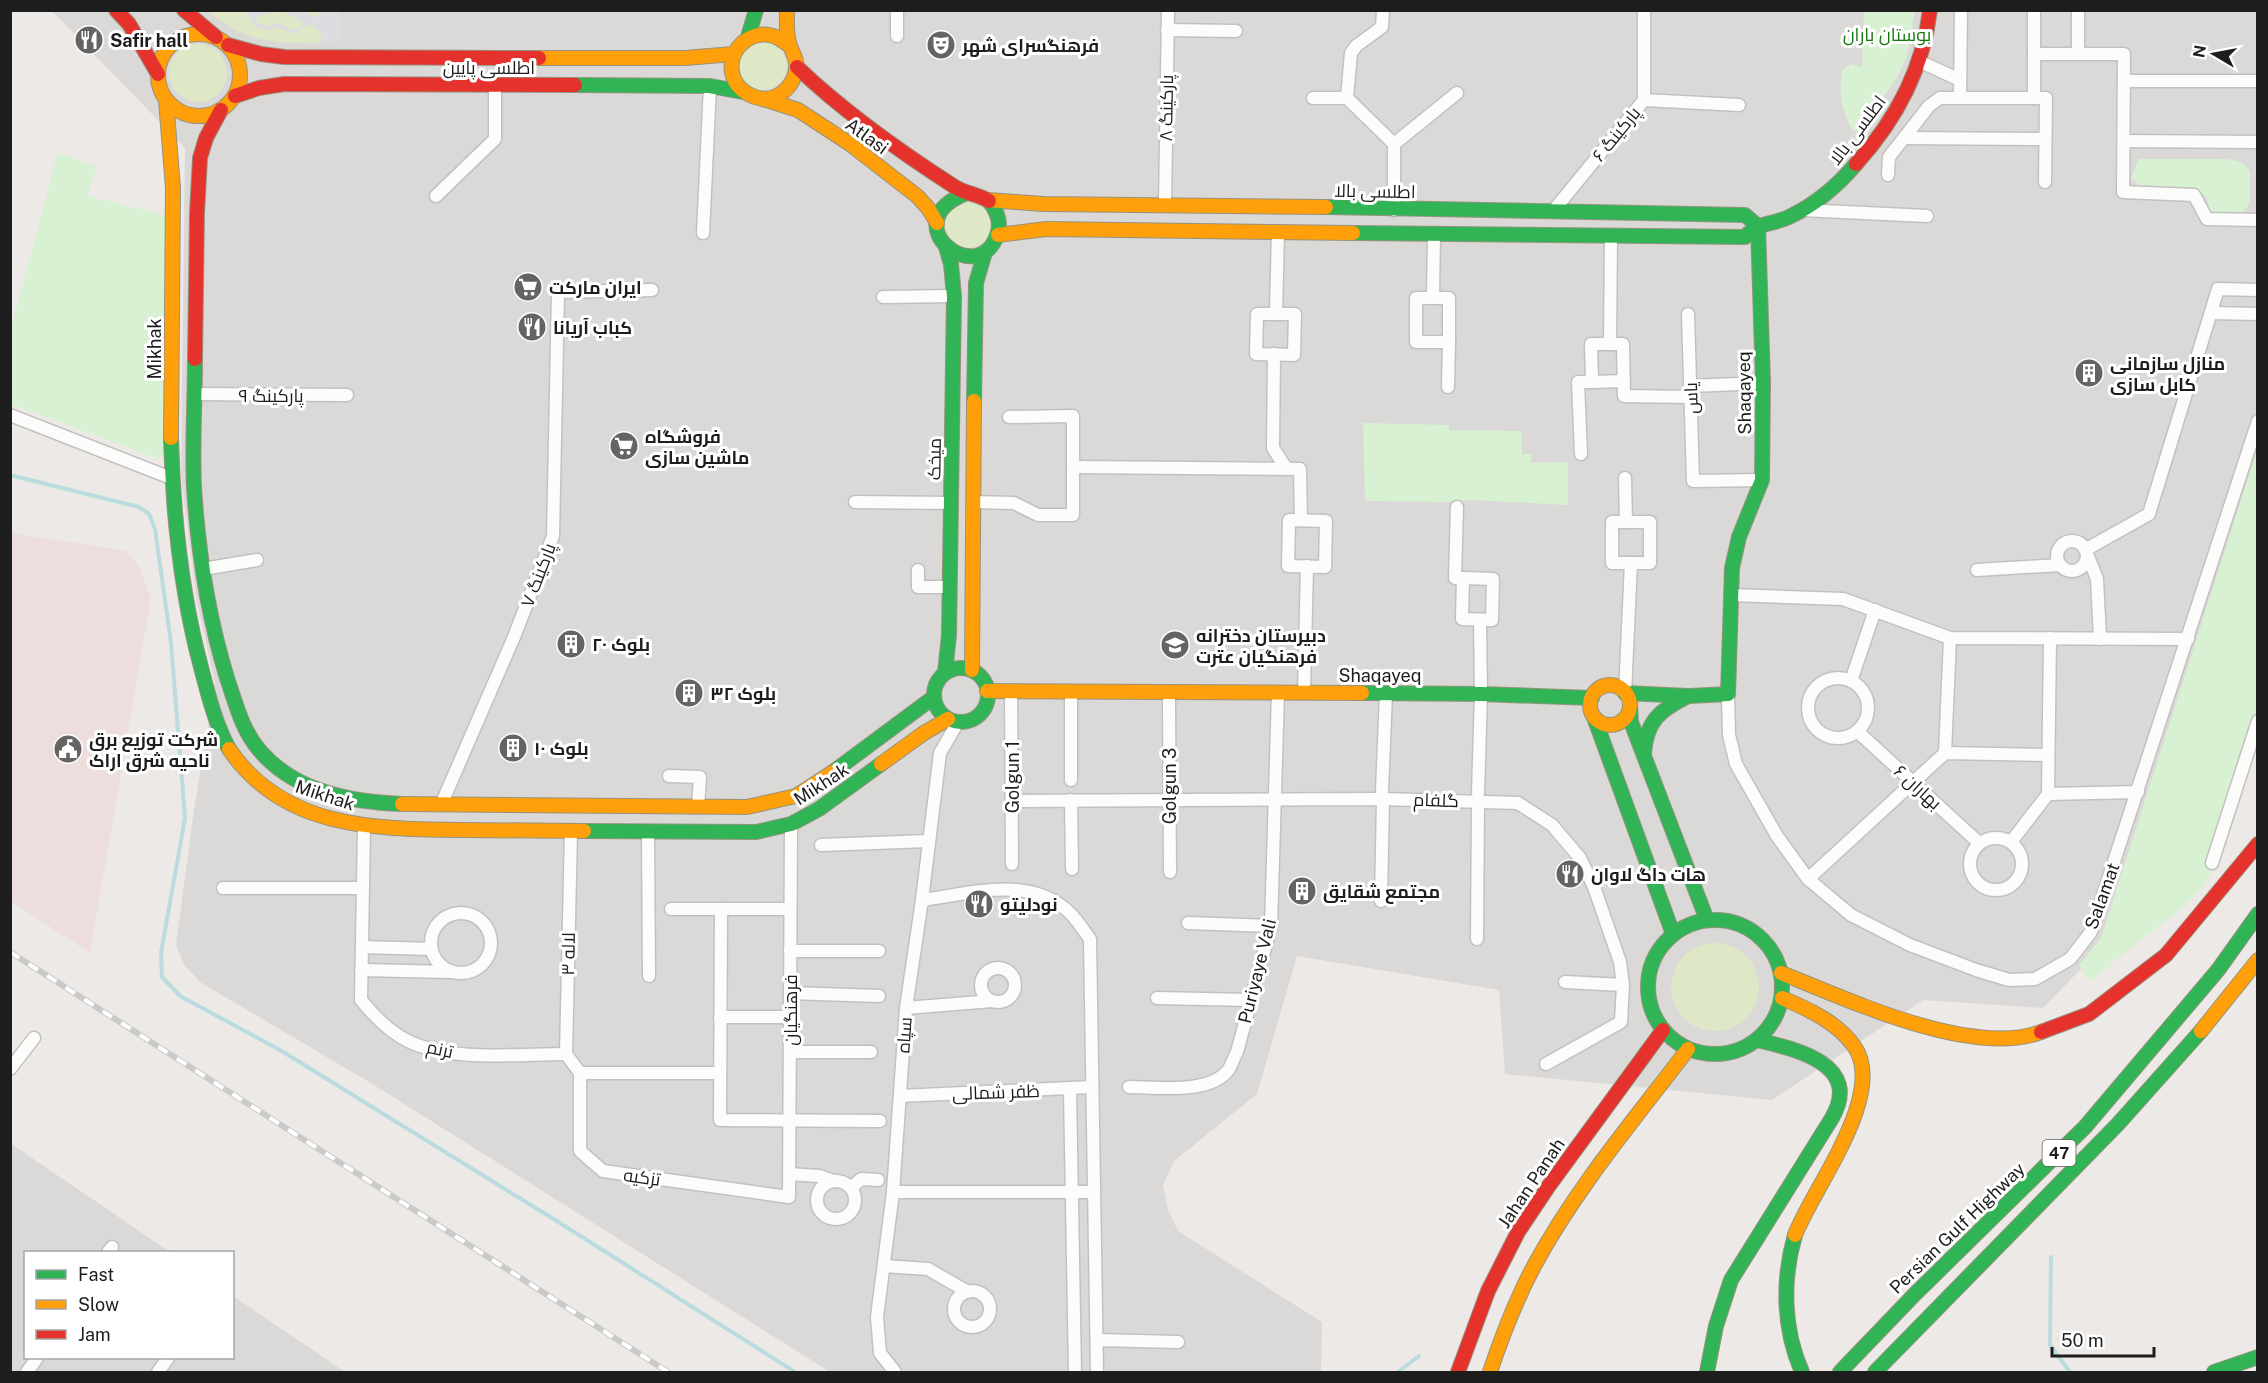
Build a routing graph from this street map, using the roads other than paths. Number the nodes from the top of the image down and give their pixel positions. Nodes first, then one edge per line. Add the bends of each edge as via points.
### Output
1 (116, 10) edge
2 (184, 10) edge
3 (756, 10) edge
4 (787, 10) edge
5 (897, 10) edge
6 (1167, 10) edge
7 (1383, 10) edge
8 (1644, 10) edge
9 (1930, 10) edge
10 (1961, 10) edge
11 (2034, 10) edge
12 (2078, 10) edge
13 (1167, 30) junction
14 (1236, 31) dead end
15 (897, 36) dead end
16 (748, 38) junction
17 (222, 41) junction
18 (789, 45) junction
19 (734, 54) junction
20 (2034, 54) junction
21 (2078, 54) junction
22 (458, 57) junction
23 (1921, 63) junction
24 (796, 67) junction
25 (158, 74) junction
26 (1960, 80) junction
27 (2124, 81) junction
28 (2258, 81) edge
29 (459, 85) junction
30 (495, 85) junction
31 (710, 86) junction
32 (743, 92) junction
33 (1457, 93) dead end
34 (235, 96) junction
35 (1313, 98) dead end
36 (1347, 98) junction
37 (1960, 98) junction
38 (2034, 98) junction
39 (762, 99) junction
40 (166, 100) junction
41 (1644, 100) junction
42 (1739, 105) dead end
43 (221, 110) junction
44 (1904, 138) junction
45 (2045, 139) junction
46 (2124, 141) junction
47 (2258, 142) edge
48 (1394, 144) junction
49 (1888, 175) dead end
50 (2045, 182) dead end
51 (966, 193) junction
52 (436, 196) dead end
53 (988, 200) junction
54 (1165, 205) junction
55 (1394, 210) junction
56 (1554, 210) junction
57 (1802, 210) junction
58 (1927, 216) dead end
59 (2258, 220) edge
60 (937, 223) junction
61 (1758, 226) junction
62 (1278, 231) junction
63 (703, 233) dead end
64 (1434, 233) junction
65 (1554, 234) junction
66 (998, 235) junction
67 (1611, 236) junction
68 (946, 247) junction
69 (985, 252) junction
70 (652, 290) dead end
71 (2258, 290) edge
72 (954, 296) junction
73 (883, 297) dead end
74 (1433, 298) junction
75 (2211, 313) junction
76 (1276, 314) junction
77 (1688, 314) dead end
78 (2258, 314) edge
79 (1449, 342) junction
80 (1610, 344) junction
81 (1274, 354) junction
82 (1624, 381) junction
83 (1592, 382) junction
84 (1762, 383) junction
85 (1448, 387) dead end
86 (1691, 392) junction
87 (195, 394) junction
88 (347, 395) dead end
89 (10, 416) edge
90 (1009, 417) dead end
91 (2258, 421) edge
92 (1581, 454) dead end
93 (1073, 466) junction
94 (1286, 468) junction
95 (171, 478) junction
96 (1625, 478) dead end
97 (1762, 480) junction
98 (855, 502) dead end
99 (952, 502) junction
100 (973, 502) junction
101 (1457, 507) dead end
102 (1301, 520) junction
103 (1626, 522) junction
104 (2086, 552) junction
105 (257, 561) dead end
106 (1631, 563) junction
107 (2060, 565) junction
108 (1307, 566) junction
109 (203, 569) junction
110 (918, 570) dead end
111 (1977, 570) dead end
112 (1463, 578) junction
113 (950, 587) junction
114 (1731, 595) junction
115 (1875, 610) junction
116 (1480, 620) junction
117 (1950, 638) junction
118 (2050, 638) junction
119 (2100, 639) junction
120 (2188, 639) junction
121 (972, 670) junction
122 (945, 673) junction
123 (1851, 681) junction
124 (987, 691) junction
125 (1011, 691) junction
126 (1071, 691) junction
127 (1278, 693) junction
128 (1304, 693) junction
129 (1386, 693) junction
130 (1481, 694) junction
131 (1728, 694) junction
132 (1689, 696) junction
133 (934, 697) junction
134 (1592, 698) junction
135 (1628, 698) junction
136 (1169, 700) dead end
137 (1594, 717) junction
138 (953, 720) junction
139 (2258, 721) edge
140 (1857, 731) junction
141 (1944, 753) junction
142 (2048, 755) junction
143 (1644, 758) junction
144 (669, 776) dead end
145 (1071, 780) dead end
146 (1912, 782) junction
147 (2138, 792) junction
148 (2048, 794) junction
149 (1383, 795) junction
150 (1478, 797) junction
151 (1275, 799) junction
152 (1071, 800) junction
153 (1169, 800) junction
154 (1012, 801) junction
155 (441, 805) junction
156 (698, 807) junction
157 (791, 824) junction
158 (364, 826) junction
159 (571, 831) junction
160 (648, 831) junction
161 (928, 841) junction
162 (2011, 842) junction
163 (1979, 843) junction
164 (2258, 844) edge
165 (821, 845) dead end
166 (2212, 863) dead end
167 (1012, 864) dead end
168 (1072, 869) dead end
169 (1170, 872) dead end
170 (1808, 879) junction
171 (223, 888) dead end
172 (363, 888) junction
173 (922, 900) junction
174 (1381, 901) dead end
175 (671, 909) dead end
176 (721, 909) junction
177 (790, 909) junction
178 (2258, 914) edge
179 (1707, 920) junction
180 (1188, 923) dead end
181 (1271, 926) junction
182 (1674, 934) junction
183 (1477, 939) dead end
184 (362, 947) junction
185 (432, 949) junction
186 (790, 951) junction
187 (879, 951) dead end
188 (2258, 960) edge
189 (361, 970) junction
190 (450, 972) junction
191 (1781, 973) junction
192 (649, 976) dead end
193 (1565, 982) dead end
194 (1623, 985) junction
195 (790, 993) junction
196 (879, 996) dead end
197 (1157, 998) dead end
198 (1782, 998) junction
199 (1251, 1000) junction
200 (992, 1001) dead end
201 (906, 1008) junction
202 (720, 1017) junction
203 (790, 1017) junction
204 (1663, 1030) junction
205 (34, 1038) dead end
206 (1757, 1040) junction
207 (1688, 1049) junction
208 (790, 1052) junction
209 (871, 1052) dead end
210 (566, 1054) junction
211 (1546, 1064) dead end
212 (10, 1069) edge
213 (580, 1073) junction
214 (720, 1073) junction
215 (1092, 1087) junction
216 (1129, 1087) dead end
217 (1070, 1089) junction
218 (900, 1096) junction
219 (789, 1120) junction
220 (880, 1121) dead end
221 (789, 1174) junction
222 (878, 1180) dead end
223 (834, 1181) junction
224 (850, 1188) junction
225 (893, 1192) junction
226 (1072, 1192) junction
227 (1094, 1192) junction
228 (789, 1197) joint
229 (884, 1266) junction
230 (968, 1292) dead end
231 (1097, 1340) junction
232 (1178, 1342) dead end
233 (2258, 1357) edge
234 (36, 1359) edge
235 (167, 1359) edge
236 (27, 1372) edge
237 (158, 1372) edge
238 (895, 1372) edge
239 (1075, 1372) edge
240 (1097, 1372) edge
241 (1458, 1372) edge
242 (1490, 1372) edge
243 (1707, 1372) edge
244 (1802, 1372) edge
245 (1840, 1372) edge
246 (1875, 1372) edge
247 (2214, 1372) edge

1 - 25 main road via 129,24
2 - 17 main road
3 - 16 main road
4 - 18 main road
5 - 15 street
6 - 13 street, پارکینگ ۸
7 - 36 street via 1382,27 1351,53
8 - 41 street, پارکینگ ۶
9 - 23 main road, اطلسی بالا
10 - 26 street
11 - 20 street
12 - 21 street
13 - 14 street
13 - 54 street, پارکینگ ۸
16 - 18 main road via 770,34
16 - 19 main road
17 - 22 main road, اطلسی پایین via 284,57
17 - 25 main road via 203,34 177,40 160,61
17 - 34 main road via 236,56 240,69
18 - 24 main road
19 - 22 main road, اطلسی پایین via 685,58
19 - 32 main road via 732,75
20 - 21 street
20 - 38 street
21 - 27 street via 2124,54
22 - 29 main road
23 - 26 street
23 - 57 main road, اطلسی بالا via 1904,97 1848,175
24 - 39 main road via 790,86 772,98
24 - 51 main road, Atlasi via 864,124
25 - 40 main road
26 - 37 street
27 - 28 street
27 - 46 street
29 - 30 main road, اطلسی پایین
29 - 34 main road, اطلسی پایین via 284,84
30 - 31 main road, اطلسی پایین
30 - 52 street via 495,140
31 - 32 main road, اطلسی پایین
31 - 63 street
32 - 39 main road
33 - 48 street
34 - 43 main road
35 - 36 street
36 - 48 street
37 - 38 street
37 - 44 street via 1940,98
38 - 45 street via 2046,98
39 - 60 main road, Atlasi via 798,110 850,144 916,196
40 - 43 main road via 175,109 198,117
40 - 95 main road, Mikhak via 174,206
41 - 42 street
41 - 56 street, پارکینگ ۶
43 - 87 main road, Mikhak via 200,158
44 - 45 street
44 - 49 street via 1889,157
45 - 50 street
46 - 47 street
46 - 59 street via 2124,192 2193,195 2207,219
48 - 55 street
51 - 53 main road
51 - 60 main road via 943,206
53 - 54 main road, اطلسی بالا
53 - 66 main road via 999,216
54 - 55 main road, اطلسی بالا
55 - 56 main road, اطلسی بالا
56 - 61 main road, اطلسی بالا via 1745,215
56 - 65 main road
57 - 58 street
57 - 61 main road, اطلسی بالا
60 - 68 main road
61 - 67 main road, اطلسی بالا via 1745,237
61 - 84 main road, Shaqayeq
62 - 64 main road, اطلسی بالا
62 - 66 main road, اطلسی بالا via 1046,229
62 - 76 street
64 - 65 main road, اطلسی بالا
64 - 74 street
65 - 67 main road, اطلسی بالا
66 - 69 main road
67 - 80 street
68 - 69 main road via 965,256
68 - 72 main road, میخک
69 - 100 main road via 976,283
70 - 155 street, پارکینگ ۷ via 558,292 553,536
71 - 75 street via 2218,290
72 - 73 street
72 - 99 main road, میخک
74 - 79 street via 1449,298
74 - 79 street via 1416,298 1416,342
75 - 78 street
75 - 104 street via 2149,513
76 - 81 street via 1257,314 1256,354
76 - 81 street via 1295,314 1294,355
77 - 86 street, یاس
79 - 85 street
80 - 82 street via 1623,344
80 - 83 street via 1592,344
81 - 94 street via 1273,448
82 - 83 street
82 - 86 street via 1624,396
83 - 92 street via 1578,382
84 - 86 street
84 - 97 main road, Shaqayeq
86 - 97 street, یاس via 1693,481
87 - 88 street, پارکینگ ۹
87 - 109 main road, Mikhak via 194,484
89 - 95 street
90 - 93 street via 1073,416
91 - 120 street, Salamat
93 - 94 street
93 - 100 street via 1073,515 1038,515 1014,503
94 - 102 street via 1300,469
95 - 158 main road, Mikhak via 183,600 219,731 234,757 274,795 297,808
96 - 103 street
97 - 114 main road, Shaqayeq via 1738,537
98 - 99 street
99 - 100 main road
99 - 113 main road, میخک
100 - 121 main road
101 - 112 street via 1455,578
102 - 108 street via 1289,520 1288,566
102 - 108 street via 1326,520 1325,567
103 - 106 street via 1612,522 1612,563
103 - 106 street via 1650,522 1650,563
104 - 107 street via 2085,563 2078,569 2068,570
104 - 107 street via 2079,542 2064,543 2058,551
104 - 119 street via 2097,579
105 - 109 street
106 - 135 street
107 - 111 street
108 - 128 street
109 - 155 main road, Mikhak via 230,688 241,722 261,752 287,774 324,793 358,801
110 - 113 street via 918,587
112 - 116 street via 1462,619
112 - 116 street via 1493,579 1492,620
113 - 122 main road, میخک
114 - 115 street via 1843,599
114 - 131 main road, Shaqayeq
115 - 117 street
115 - 123 street
116 - 130 street
117 - 118 street
117 - 141 street
118 - 119 street
118 - 142 street
119 - 120 street
120 - 147 street, Salamat
121 - 122 main road via 959,668
121 - 124 main road
122 - 133 main road via 937,683
123 - 140 street via 1865,694 1868,704 1864,724
123 - 140 street via 1831,678 1822,682 1809,697 1808,716 1812,725 1828,737 1848,737
124 - 125 main road, Shaqayeq
124 - 138 main road via 987,700 977,717
125 - 126 main road, Shaqayeq
125 - 154 street, Golgun 1
126 - 127 main road, Shaqayeq
126 - 145 street
127 - 128 main road, Shaqayeq
127 - 151 street, Puriyaye Vali
128 - 129 main road, Shaqayeq
129 - 130 main road, Shaqayeq
129 - 149 street
130 - 134 main road, Shaqayeq
130 - 150 street
131 - 132 main road
131 - 170 street, Salamat via 1729,735 1736,764 1777,836
132 - 135 main road
132 - 143 main road via 1669,705 1649,725
133 - 138 main road via 940,712
133 - 156 main road, Mikhak via 796,796 747,807
134 - 135 main road via 1607,685 1619,687
134 - 137 main road
135 - 137 main road via 1626,716 1617,724 1605,724
135 - 143 main road via 1631,722
136 - 153 street, Golgun 3
137 - 182 main road
138 - 157 main road, Mikhak via 924,733 819,809
138 - 161 street, سپاه via 940,753
139 - 166 street
140 - 146 street, بهاران ۶
141 - 142 street
141 - 146 street
142 - 148 street
143 - 179 main road
144 - 156 street via 700,777
146 - 163 street, بهاران ۶
146 - 170 street
147 - 148 street
147 - 170 street, Salamat via 2091,932 2070,958 2035,979 2009,980 1910,945 1851,915
148 - 162 street
149 - 150 street, گلفام
149 - 151 street, گلفام
149 - 174 street
150 - 183 street
150 - 194 street, گلفام via 1518,803 1552,825 1580,858 1620,962
151 - 153 street, گلفام
151 - 181 street, Puriyaye Vali
152 - 153 street, گلفام
152 - 154 street, گلفام
152 - 168 street
153 - 169 street, Golgun 3
154 - 167 street, Golgun 1
155 - 156 main road, Mikhak
157 - 160 main road, Mikhak via 756,832
157 - 177 street, فرهنگیان
158 - 159 main road, Mikhak
158 - 172 street
159 - 160 main road, Mikhak
159 - 210 street, لاله ۳
160 - 192 street
161 - 165 street
161 - 173 street, سپاه
162 - 163 street via 1995,837
162 - 163 street via 2021,856 2020,874 2015,882 2000,890 1983,887 1971,874 1970,858
164 - 191 main road via 2166,955 2089,1014 2033,1035 1989,1039 1941,1030
171 - 172 street
172 - 184 street
173 - 201 street, سپاه
173 - 215 street via 1011,889 1037,892 1069,912 1090,939
175 - 176 street
176 - 177 street
176 - 202 street
177 - 186 street, فرهنگیان
178 - 245 main road, Persian Gulf Highway / 47 via 2218,970 2085,1127
179 - 182 main road
179 - 191 main road via 1732,922 1755,932 1772,950
180 - 181 street
181 - 199 street, Puriyaye Vali
182 - 204 main road via 1658,952 1648,986 1652,1009
184 - 185 street
184 - 189 street
185 - 190 street via 435,959
185 - 190 street via 434,930 447,917 466,914 483,923 491,940 486,960 470,972
186 - 187 street
186 - 195 street, فرهنگیان
188 - 246 main road, 47 via 2172,1066 2101,1145
189 - 190 street
189 - 210 street, ترنم via 360,1000 377,1020 408,1042 448,1054
191 - 198 main road
193 - 194 street
194 - 211 street, گلفام via 1621,1022
195 - 196 street
195 - 203 street, فرهنگیان
197 - 199 street
198 - 206 main road via 1774,1022
198 - 244 main road via 1831,1022 1858,1054 1864,1074 1860,1100 1796,1234 1788,1267 1790,1333
199 - 216 street, Puriyaye Vali via 1237,1052 1228,1070 1214,1081 1199,1086
200 - 201 street
201 - 218 street, سپاه
202 - 203 street
202 - 214 street
203 - 208 street, فرهنگیان
204 - 207 main road
204 - 241 main road, Jahan Panah via 1518,1232 1488,1291
205 - 212 street
206 - 207 main road via 1724,1055
206 - 243 main road via 1801,1051 1827,1064 1838,1082 1840,1101 1731,1280
207 - 242 main road via 1542,1251
208 - 209 street
208 - 219 street, فرهنگیان
210 - 213 street
213 - 214 street
213 - 228 street, تزکیه via 580,1151 603,1171
214 - 219 street via 720,1120
215 - 217 street, ظفر شمالی
215 - 227 street
217 - 218 street, ظفر شمالی
217 - 226 street
218 - 225 street, سپاه
219 - 220 street
219 - 221 street, فرهنگیان
221 - 223 street
221 - 228 street, فرهنگیان
222 - 224 street via 861,1179
223 - 224 street
223 - 224 street via 823,1187 817,1198 820,1210 829,1217 841,1218 851,1211 855,1199
225 - 226 street
225 - 229 street, سپاه
226 - 227 street
226 - 239 street
227 - 231 street
229 - 230 street via 928,1269
229 - 238 street, سپاه via 877,1317 880,1353
231 - 232 street
231 - 240 street
233 - 247 main road
234 - 236 street
235 - 237 street

